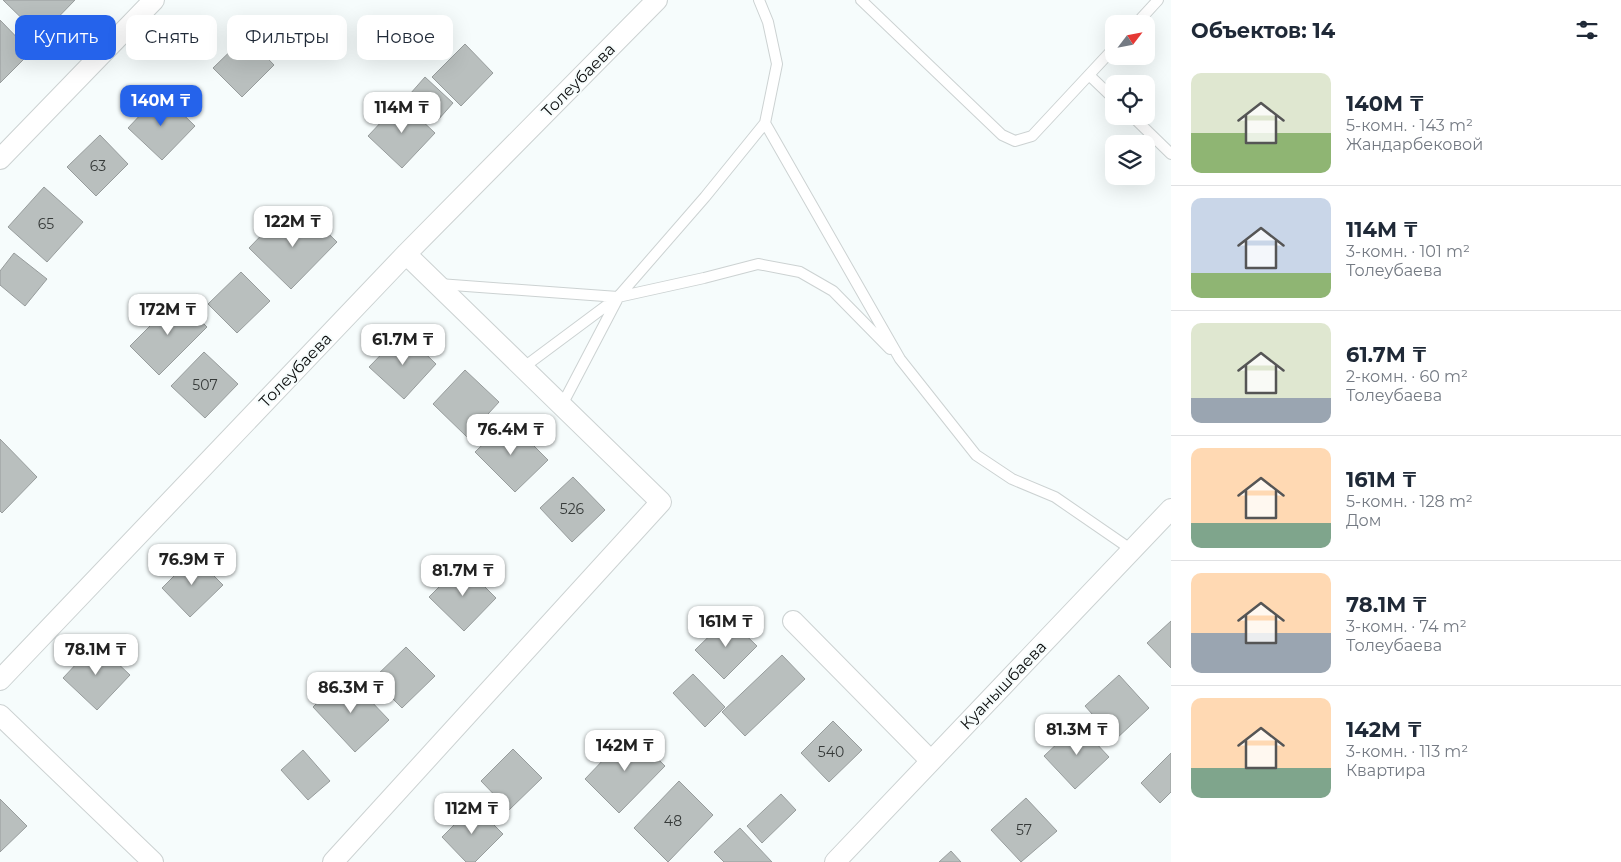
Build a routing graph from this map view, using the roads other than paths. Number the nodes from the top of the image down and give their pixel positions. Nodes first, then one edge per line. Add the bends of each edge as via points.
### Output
1 (154, 0) edge
2 (657, 0) edge
3 (759, 0) edge
4 (862, 0) edge
5 (1158, 0) edge
6 (1144, 15) edge
7 (1105, 58) edge
8 (1089, 75) junction
9 (1105, 90) edge
10 (765, 123) junction
11 (1141, 125) edge
12 (1171, 154) edge
13 (0, 159) edge
14 (406, 254) junction
15 (438, 284) junction
16 (618, 297) junction
17 (900, 359) junction
18 (524, 367) junction
19 (562, 405) junction
20 (1171, 509) edge
21 (1132, 550) junction
22 (793, 621) dead end
23 (0, 680) edge
24 (0, 715) edge
25 (931, 761) junction
26 (153, 862) edge
27 (333, 862) edge
28 (835, 862) edge

1 - 13 street
2 - 14 street, Толеубаева
3 - 10 lane via 768,22 777,64
4 - 8 lane via 1002,134 1015,141 1032,136
5 - 6 lane
7 - 8 lane
8 - 9 lane
10 - 16 lane via 705,198
10 - 17 lane
11 - 12 lane
14 - 15 street
14 - 23 street, Толеубаева
15 - 16 lane
15 - 18 street
16 - 17 lane via 758,264 800,272 833,290
16 - 18 lane
16 - 19 lane
17 - 21 lane via 976,455 1012,479 1055,497
18 - 19 street
19 - 27 street via 661,502
20 - 21 street, Куанышбаева
21 - 25 street, Куанышбаева
22 - 25 street
24 - 26 street
25 - 28 street, Куанышбаева

